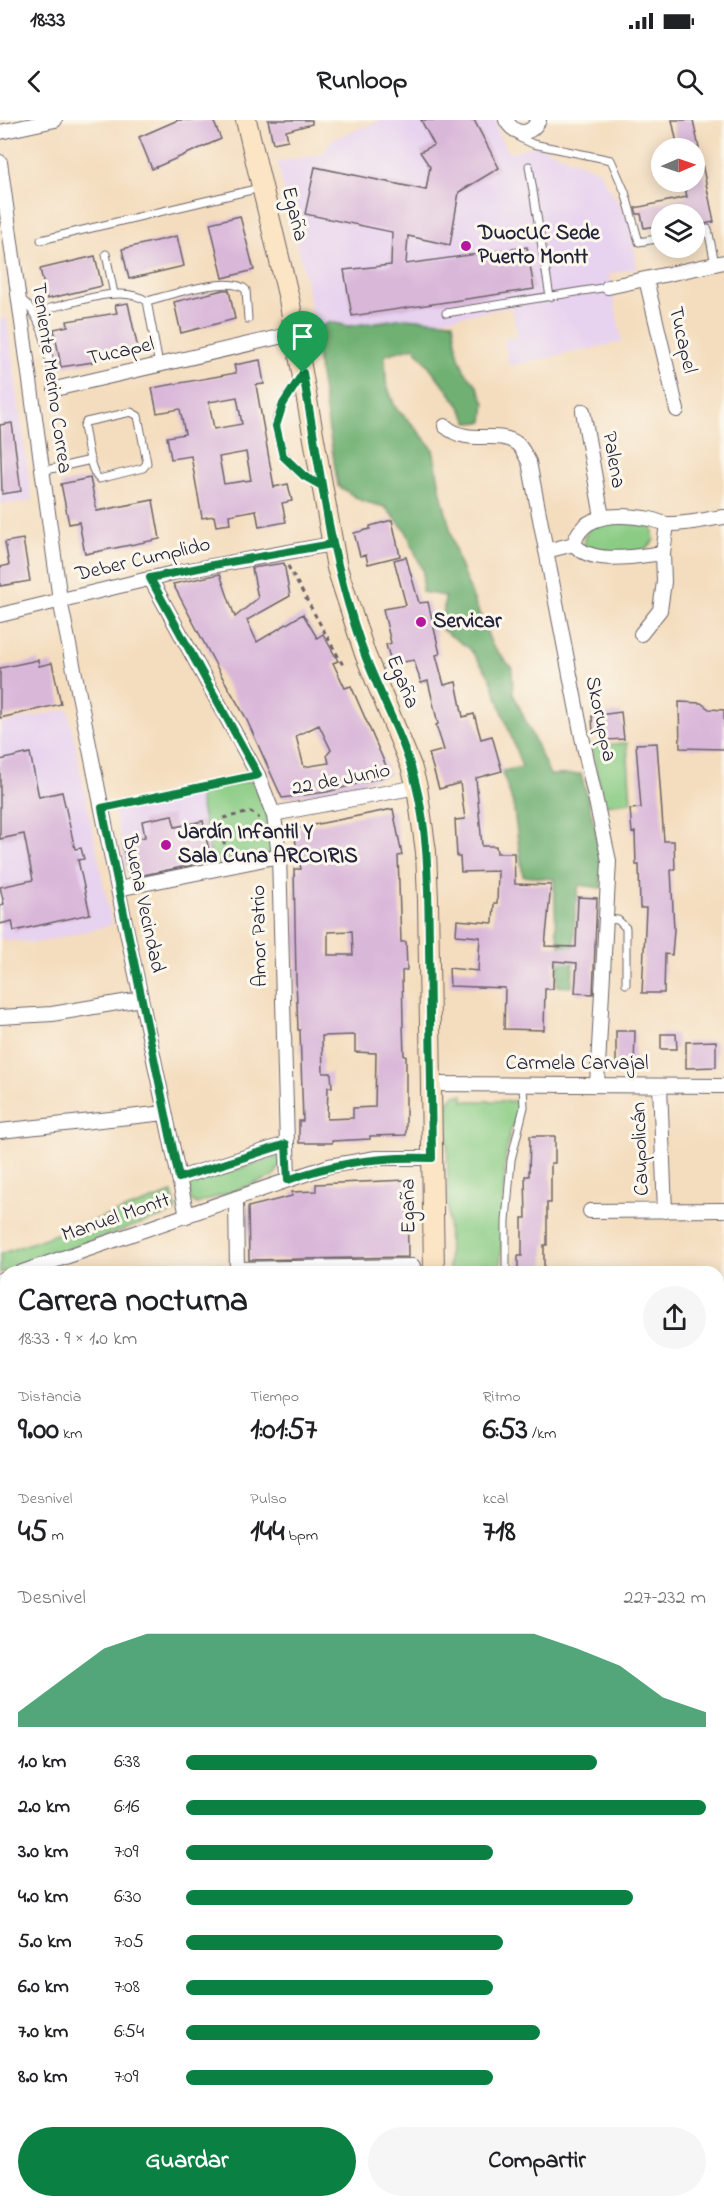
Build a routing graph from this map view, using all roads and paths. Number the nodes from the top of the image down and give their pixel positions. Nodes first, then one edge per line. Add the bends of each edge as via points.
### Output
1 (55, 120) edge
2 (246, 120) edge
3 (506, 120) edge
4 (539, 120) edge
5 (0, 132) edge
6 (517, 132) junction
7 (0, 162) edge
8 (529, 166) dead end
9 (262, 187) junction
10 (705, 229) edge
11 (41, 240) dead end
12 (651, 240) edge
13 (106, 254) dead end
14 (720, 263) edge
15 (646, 279) junction
16 (608, 287) joint
17 (114, 294) junction
18 (19, 297) junction
19 (550, 297) junction
20 (147, 301) junction
21 (50, 308) dead end
22 (446, 314) dead end
23 (248, 319) dead end
24 (296, 333) junction
25 (159, 365) junction
26 (303, 373) junction
27 (55, 388) joint
28 (677, 410) dead end
29 (583, 411) dead end
30 (445, 426) dead end
31 (91, 460) junction
32 (42, 471) junction
33 (322, 486) junction
34 (602, 517) junction
35 (724, 517) edge
36 (667, 524) junction
37 (332, 544) junction
38 (574, 544) junction
39 (546, 551) junction
40 (281, 553) junction
41 (663, 553) junction
42 (150, 578) junction
43 (60, 600) junction
44 (0, 615) edge
45 (641, 634) dead end
46 (344, 667) dead end
47 (258, 775) junction
48 (417, 787) junction
49 (102, 808) junction
50 (273, 814) junction
51 (261, 827) dead end
52 (279, 856) junction
53 (228, 867) junction
54 (118, 889) junction
55 (607, 919) junction
56 (626, 984) dead end
57 (141, 999) junction
58 (0, 1017) edge
59 (430, 1084) junction
60 (524, 1085) junction
61 (597, 1085) junction
62 (660, 1086) junction
63 (724, 1086) edge
64 (165, 1113) junction
65 (0, 1131) edge
66 (286, 1144) junction
67 (432, 1158) junction
68 (179, 1178) junction
69 (288, 1180) junction
70 (237, 1198) junction
71 (665, 1210) junction
72 (724, 1210) edge
73 (590, 1211) dead end
74 (187, 1216) junction
75 (40, 1266) edge
76 (237, 1266) edge
77 (434, 1266) edge
78 (506, 1266) edge

1 - 5 street
2 - 9 main road, Egaña
3 - 6 street
4 - 6 street via 534,128
6 - 12 lane via 533,144 611,160 639,242
7 - 18 street, Teniente Merino Correa
8 - 19 lane
9 - 11 lane
9 - 24 main road, Egaña
10 - 14 lane
13 - 17 lane
14 - 15 street
15 - 16 street
15 - 28 street, Tucapel
16 - 19 lane
17 - 20 lane via 138,295
17 - 21 lane
18 - 27 lane, Tucapel via 29,305 43,333
18 - 32 street, Teniente Merino Correa
19 - 22 lane
20 - 23 lane via 216,285 239,285 246,290
20 - 25 lane
24 - 25 street, Tucapel
24 - 26 main road, Egaña
25 - 27 street, Tucapel
26 - 33 main road, Egaña
26 - 33 lane via 283,404 276,426 283,456 304,476
29 - 34 street, Palena
30 - 39 street, Skoruppa via 463,437 514,441 522,450 529,462
31 - 31 lane via 86,422 131,412 138,416 145,466 99,479
31 - 32 lane
32 - 43 street, Teniente Merino Correa
33 - 37 main road, Egaña
34 - 36 street, Palena via 636,517
34 - 38 street, Palena via 585,527
35 - 36 street, Palena
36 - 41 street
37 - 40 street, Deber Cumplido
37 - 48 main road, Egaña via 365,654
38 - 39 street
38 - 41 street via 595,556
39 - 55 street, Skoruppa via 609,861
40 - 42 street, Deber Cumplido
40 - 46 path
41 - 45 street via 660,610
42 - 43 street, Deber Cumplido
42 - 47 street, Amor Patrio
43 - 44 street, Deber Cumplido
43 - 49 street, Buena Vecindad
47 - 49 path
47 - 50 street, Amor Patrio
48 - 50 street, 22 de Junio
48 - 59 main road, Egaña via 428,876
49 - 54 street, Buena Vecindad
50 - 52 street, Amor Patrio
51 - 53 path via 259,817 253,813 224,818 221,825
52 - 53 street
52 - 66 street, Amor Patrio
53 - 54 street
54 - 57 street, Buena Vecindad
55 - 56 lane via 618,920 626,928
55 - 61 street, Skoruppa
57 - 58 street via 52,1014
57 - 64 street, Buena Vecindad
59 - 60 street, Carmela Carvajal
59 - 67 main road, Egaña
60 - 61 street, Carmela Carvajal
60 - 78 lane via 524,1107 511,1160
61 - 62 street, Carmela Carvajal
62 - 63 street, Carmela Carvajal
62 - 71 street, Caupolicán
64 - 65 street
64 - 68 street, Buena Vecindad
66 - 68 street, Manuel Montt
66 - 69 street, Amor Patrio
67 - 69 street, Manuel Montt via 350,1162
67 - 77 main road, Egaña
68 - 74 street, Buena Vecindad
69 - 70 street, Manuel Montt
70 - 74 street, Manuel Montt
70 - 76 street
71 - 72 street, Caupolicán
71 - 73 street, Caupolicán
74 - 75 street, Manuel Montt

